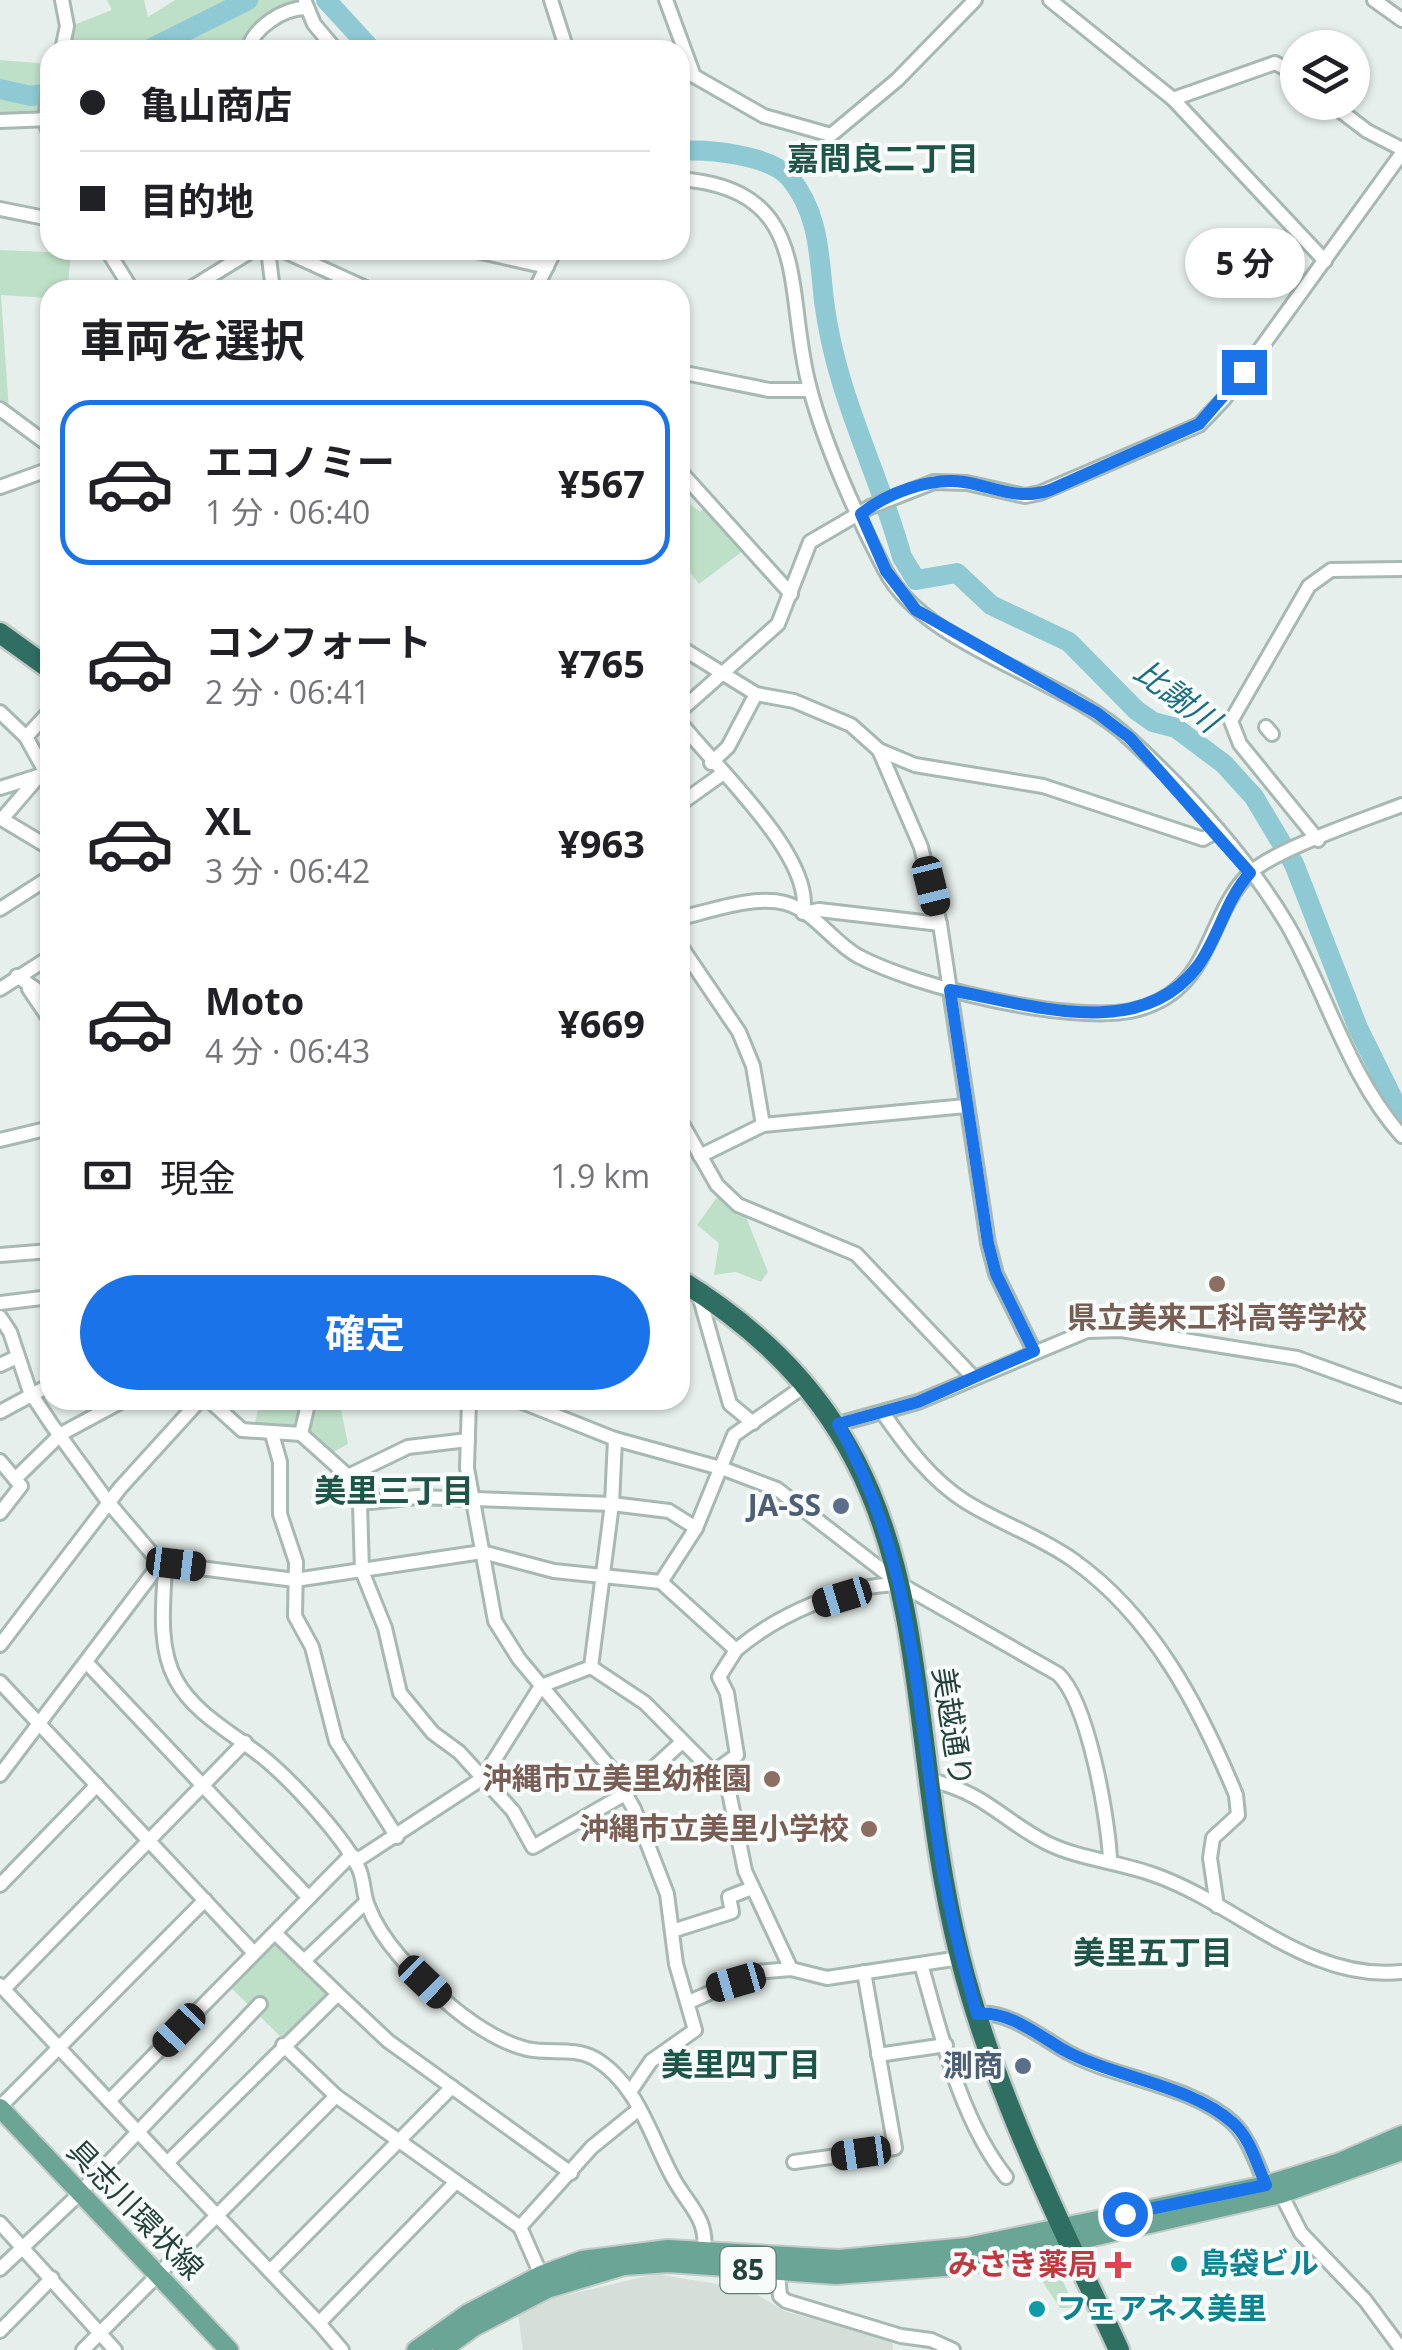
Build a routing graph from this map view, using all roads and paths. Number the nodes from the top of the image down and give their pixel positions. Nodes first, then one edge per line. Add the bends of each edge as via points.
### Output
1 (62, 0) edge
2 (551, 0) edge
3 (666, 0) edge
4 (975, 0) edge
5 (1050, 0) edge
6 (1374, 0) edge
7 (306, 4) edge
8 (1402, 20) edge
9 (64, 40) edge
10 (253, 40) edge
11 (329, 40) edge
12 (564, 40) edge
13 (681, 40) edge
14 (690, 65) edge
15 (1280, 66) edge
16 (1173, 99) junction
17 (40, 118) edge
18 (1353, 120) edge
19 (0, 121) edge
20 (1402, 151) edge
21 (690, 181) edge
22 (0, 209) edge
23 (40, 217) edge
24 (238, 260) edge
25 (304, 260) edge
26 (516, 260) edge
27 (550, 260) edge
28 (1325, 261) junction
29 (547, 267) junction
30 (204, 280) edge
31 (348, 280) edge
32 (540, 280) edge
33 (690, 374) edge
34 (810, 390) junction
35 (0, 409) edge
36 (40, 439) edge
37 (40, 473) edge
38 (690, 482) edge
39 (0, 487) edge
40 (865, 511) junction
41 (1402, 568) edge
42 (791, 594) junction
43 (0, 633) edge
44 (690, 654) edge
45 (40, 662) edge
46 (721, 675) junction
47 (756, 694) junction
48 (690, 702) edge
49 (0, 712) edge
50 (40, 722) edge
51 (690, 735) edge
52 (26, 737) junction
53 (880, 750) junction
54 (711, 762) junction
55 (40, 764) edge
56 (722, 774) junction
57 (40, 775) edge
58 (40, 778) edge
59 (0, 788) edge
60 (690, 797) edge
61 (1402, 805) edge
62 (1, 819) edge
63 (1217, 831) junction
64 (1318, 840) junction
65 (40, 842) edge
66 (1250, 873) junction
67 (40, 888) edge
68 (0, 909) edge
69 (803, 912) junction
70 (690, 916) edge
71 (940, 924) junction
72 (690, 960) edge
73 (40, 963) edge
74 (17, 976) junction
75 (28, 987) junction
76 (0, 989) edge
77 (950, 990) junction
78 (40, 994) edge
79 (40, 1005) edge
80 (966, 1106) junction
81 (763, 1125) junction
82 (40, 1130) edge
83 (1402, 1136) edge
84 (690, 1138) edge
85 (0, 1140) edge
86 (700, 1156) junction
87 (40, 1252) edge
88 (0, 1255) edge
89 (690, 1287) edge
90 (690, 1289) edge
91 (40, 1298) edge
92 (0, 1303) edge
93 (0, 1318) edge
94 (1034, 1351) junction
95 (17, 1357) junction
96 (0, 1365) edge
97 (972, 1377) junction
98 (806, 1385) junction
99 (40, 1388) edge
100 (30, 1392) junction
101 (1402, 1396) edge
102 (40, 1406) edge
103 (43, 1410) edge
104 (105, 1410) edge
105 (191, 1410) edge
106 (220, 1410) edge
107 (307, 1410) edge
108 (469, 1410) edge
109 (541, 1410) edge
110 (0, 1412) edge
111 (883, 1413) junction
112 (752, 1423) junction
113 (838, 1424) junction
114 (61, 1434) junction
115 (272, 1434) junction
116 (301, 1434) junction
117 (468, 1440) junction
118 (615, 1440) junction
119 (0, 1461) edge
120 (724, 1469) junction
121 (348, 1476) junction
122 (15, 1479) junction
123 (472, 1500) junction
124 (108, 1503) junction
125 (360, 1503) junction
126 (612, 1504) junction
127 (0, 1513) edge
128 (696, 1528) junction
129 (482, 1552) junction
130 (163, 1565) junction
131 (362, 1571) junction
132 (604, 1573) junction
133 (295, 1580) junction
134 (661, 1582) junction
135 (900, 1584) junction
136 (0, 1646) edge
137 (736, 1650) junction
138 (87, 1663) junction
139 (591, 1667) junction
140 (0, 1682) edge
141 (541, 1686) junction
142 (39, 1724) junction
143 (245, 1742) junction
144 (681, 1743) junction
145 (715, 1771) junction
146 (0, 1775) edge
147 (483, 1778) junction
148 (930, 1780) junction
149 (97, 1785) junction
150 (204, 1788) junction
151 (625, 1794) junction
152 (397, 1838) junction
153 (150, 1842) junction
154 (351, 1856) junction
155 (1110, 1859) junction
156 (0, 1885) edge
157 (752, 1888) junction
158 (308, 1898) junction
159 (205, 1900) junction
160 (366, 1902) junction
161 (1218, 1906) junction
162 (672, 1930) junction
163 (276, 1934) junction
164 (254, 1953) junction
165 (960, 1958) junction
166 (304, 1961) junction
167 (921, 1964) junction
168 (791, 1969) junction
169 (864, 1972) junction
170 (1402, 1972) edge
171 (2, 1987) edge
172 (338, 1994) junction
173 (689, 2002) junction
174 (260, 2004) dead end
175 (977, 2014) junction
176 (946, 2044) junction
177 (283, 2045) junction
178 (58, 2047) junction
179 (878, 2055) junction
180 (452, 2087) junction
181 (630, 2092) junction
182 (336, 2096) junction
183 (109, 2102) junction
184 (0, 2108) edge
185 (639, 2108) junction
186 (138, 2132) junction
187 (1402, 2136) edge
188 (399, 2142) junction
189 (1402, 2151) edge
190 (794, 2162) dead end
191 (167, 2163) junction
192 (571, 2172) junction
193 (1006, 2177) dead end
194 (456, 2182) junction
195 (1273, 2190) junction
196 (80, 2192) junction
197 (218, 2217) junction
198 (0, 2223) edge
199 (520, 2226) junction
200 (1067, 2235) junction
201 (22, 2246) junction
202 (704, 2249) junction
203 (0, 2270) edge
204 (270, 2271) junction
205 (778, 2272) junction
206 (158, 2274) junction
207 (541, 2275) junction
208 (52, 2278) junction
209 (319, 2323) junction
210 (0, 2331) edge
211 (100, 2333) junction
212 (1395, 2347) edge
213 (84, 2350) edge
214 (115, 2350) edge
215 (228, 2350) edge
216 (342, 2350) edge
217 (416, 2350) edge
218 (442, 2350) edge
219 (953, 2350) edge
220 (1118, 2350) edge

1 - 9 street
2 - 12 street
3 - 13 street
4 - 14 street via 831,135 764,116 694,76
5 - 16 street
6 - 8 street
7 - 10 street via 260,28
7 - 11 street
15 - 16 street
16 - 28 street
17 - 19 street
18 - 20 street
20 - 28 street
21 - 34 street via 734,189 763,209 782,234
22 - 23 street
24 - 30 street
25 - 31 street
26 - 29 street
27 - 29 street
28 - 40 street via 1199,424 1040,493 952,481 915,486
29 - 32 street
33 - 34 street via 769,390
34 - 40 street
35 - 36 street
37 - 39 street
38 - 42 street
40 - 42 street via 810,542
40 - 63 street via 886,571 916,610 1097,713 1130,738
41 - 64 street via 1330,570 1309,586 1230,722 1240,744
42 - 46 street via 771,632
43 - 45 highway
44 - 46 street
46 - 47 street
46 - 48 street
47 - 53 street via 851,724
47 - 54 street via 728,747
49 - 52 street
50 - 52 street
51 - 54 street
52 - 55 street
53 - 63 street via 941,772 1043,786 1203,839
53 - 71 street via 922,847
54 - 56 street
56 - 60 street
56 - 69 street via 786,852 806,896
57 - 59 street
58 - 62 street
61 - 64 street
62 - 65 street
63 - 66 street
64 - 66 street
66 - 77 street via 1185,981 1134,1010 1058,1008
66 - 83 street via 1288,926 1336,1030
67 - 68 street
69 - 70 street via 764,902
69 - 71 street
69 - 77 street via 858,956
71 - 77 street
72 - 81 street via 740,1032
73 - 74 street
74 - 75 street
74 - 76 street
75 - 78 street
75 - 79 street
77 - 80 street
80 - 81 street
80 - 94 street via 996,1274
81 - 86 street
82 - 85 street
84 - 86 street
86 - 97 street via 738,1205 856,1254
87 - 88 street
89 - 98 highway, 美越通り via 768,1346
90 - 112 street via 730,1404
91 - 92 street
93 - 95 street
94 - 97 street
94 - 101 street via 1087,1332 1121,1330 1296,1358
95 - 96 street
95 - 100 street
97 - 111 street
98 - 112 street
98 - 113 highway, 美越通り
99 - 100 street
100 - 102 street
100 - 110 street
103 - 114 street
104 - 114 street
105 - 124 street
106 - 115 street via 242,1430
107 - 116 street
108 - 117 street
109 - 118 street
111 - 113 street
111 - 161 street via 922,1465 966,1502 1046,1542 1108,1588 1174,1665 1236,1795 1238,1815 1213,1838
112 - 120 street via 734,1435
113 - 135 highway, 美越通り via 880,1509
114 - 122 street
114 - 124 street
115 - 116 street
115 - 133 street
116 - 121 street
117 - 121 street via 408,1447
117 - 123 street
118 - 120 street
118 - 126 street
119 - 122 street
120 - 128 street
120 - 135 street via 795,1500
121 - 125 street
122 - 127 street via 21,1486
123 - 125 street
123 - 126 street
123 - 129 street
124 - 130 street
124 - 136 street
125 - 131 street
126 - 128 street via 669,1511
126 - 132 street
128 - 134 street
129 - 131 street
129 - 132 street via 554,1571
129 - 141 street via 495,1621
130 - 133 street
130 - 138 street
130 - 143 street via 169,1666 194,1704
131 - 133 street
131 - 147 street via 385,1628 400,1693
132 - 134 street
132 - 139 street
133 - 152 street via 295,1616 312,1647 336,1741
134 - 137 street
135 - 137 street via 784,1615
135 - 148 highway, 美越通り
135 - 155 street via 1067,1682 1102,1800
137 - 145 street via 719,1678 736,1755
138 - 142 street
138 - 150 street
139 - 141 street
139 - 144 street via 645,1703
140 - 142 street
141 - 147 street
141 - 151 street
142 - 146 street
142 - 149 street
143 - 150 street
143 - 154 street
144 - 145 street
144 - 151 street
145 - 157 street via 728,1787
147 - 151 street via 533,1847
147 - 152 street
148 - 155 street via 984,1799 1046,1842
148 - 165 highway, 美越通り
149 - 153 street
149 - 156 street
150 - 153 street
150 - 158 street
151 - 162 street via 659,1869
152 - 154 street via 360,1858
153 - 159 street
153 - 171 street
154 - 158 street
154 - 160 street
155 - 161 street
157 - 162 street via 729,1897 732,1912
157 - 168 street
158 - 163 street
159 - 164 street
159 - 178 street
160 - 166 street
160 - 181 street via 406,1963 463,2015 509,2043 587,2055
161 - 170 street via 1330,1966
162 - 173 street
163 - 164 street
163 - 166 street
164 - 183 street
165 - 167 street
165 - 175 highway, 美越通り
166 - 172 street
167 - 169 street
167 - 176 street
168 - 169 street via 828,1978
168 - 173 street via 757,1972
169 - 179 street
171 - 178 street
172 - 177 street
172 - 180 street
173 - 181 street via 694,2030 651,2061
174 - 186 street
175 - 195 street via 989,2012 1028,2028 1080,2058 1226,2118
175 - 200 highway, 美越通り via 1032,2164
176 - 179 street
176 - 193 street via 979,2132
177 - 182 street
177 - 191 street
178 - 183 street
178 - 184 street
179 - 190 street via 895,2148
180 - 188 street
180 - 192 street
181 - 185 street
182 - 188 street
182 - 197 street
183 - 186 street
184 - 196 main road, 具志川環状線
185 - 192 street
185 - 202 street via 706,2227
186 - 191 street
186 - 196 street
187 - 195 main road, 85
188 - 194 street
188 - 204 street
189 - 195 main road, 85
191 - 197 street
192 - 199 street
194 - 199 street
194 - 209 street
195 - 200 main road, 85
195 - 212 street via 1301,2232 1365,2300
196 - 201 street
196 - 206 main road, 具志川環状線
197 - 204 street
197 - 206 street
198 - 201 street
199 - 207 street
200 - 202 main road, 85 via 839,2259
200 - 205 main road, 85 via 912,2273
200 - 220 highway, 美越通り
201 - 203 street
201 - 208 street
202 - 207 main road, 85 via 622,2252
204 - 209 street
205 - 218 main road, 85 via 669,2263 585,2276 474,2326
205 - 219 street via 786,2300
206 - 211 street
206 - 215 main road, 具志川環状線
207 - 217 main road, 85
208 - 210 street
208 - 211 street
209 - 216 street
211 - 213 street
211 - 214 street

